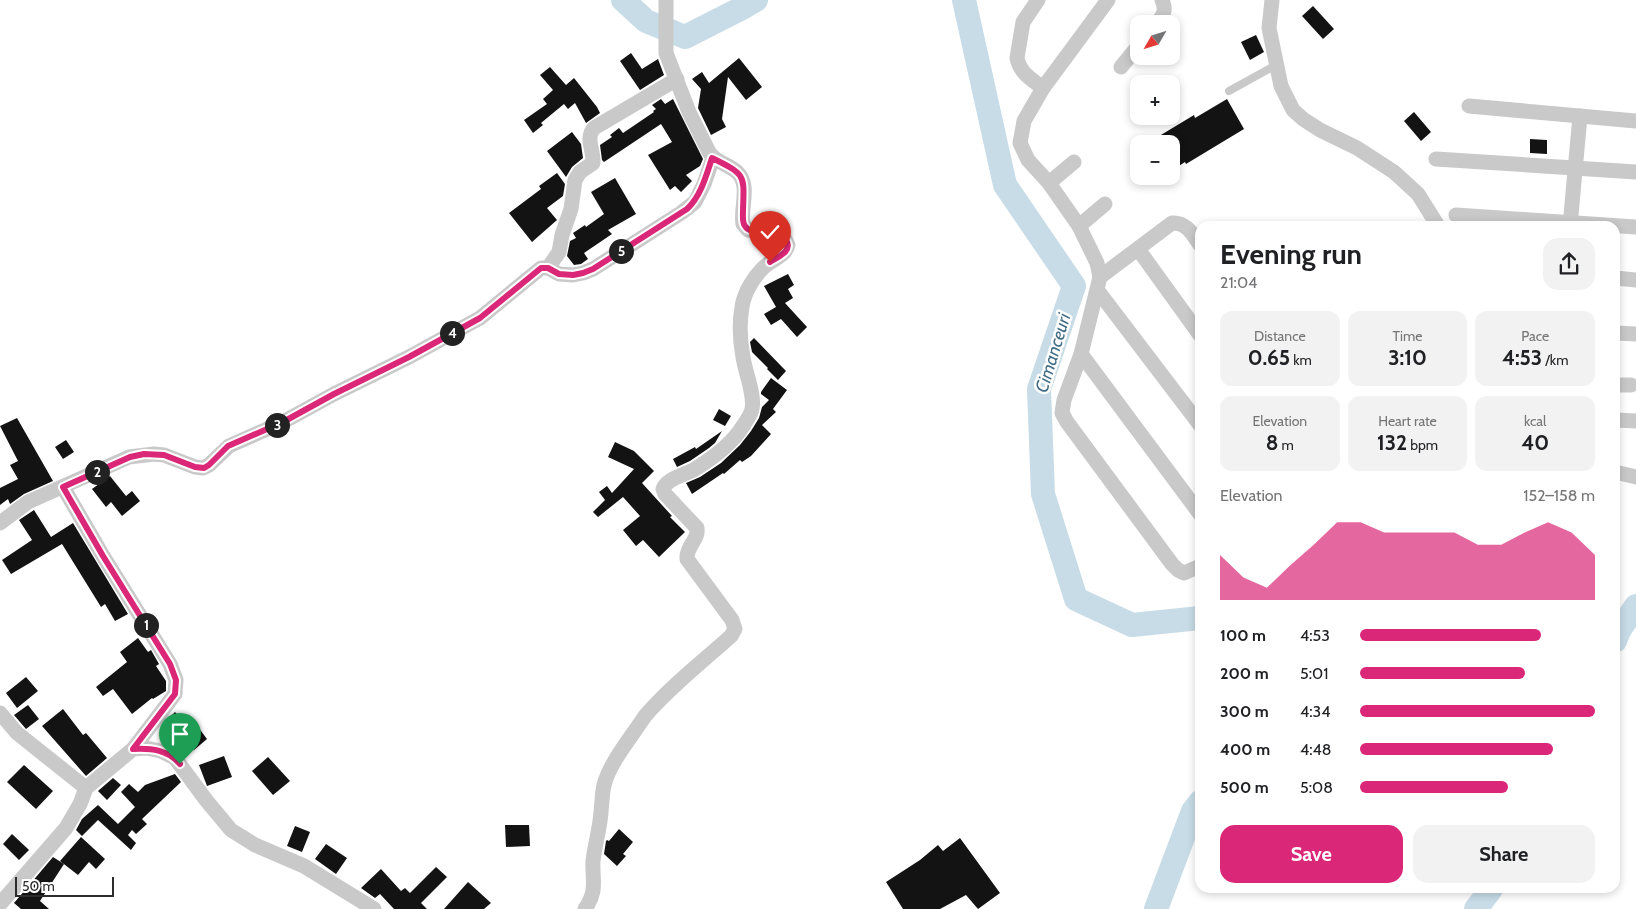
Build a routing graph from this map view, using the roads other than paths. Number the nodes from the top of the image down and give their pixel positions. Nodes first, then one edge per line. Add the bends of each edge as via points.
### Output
1 (1038, 0) edge
2 (1108, 0) edge
3 (1162, 0) edge
4 (1272, 0) edge
5 (666, 7) edge
6 (1163, 15) edge
7 (1130, 56) edge
8 (1278, 64) junction
9 (1121, 68) dead end
10 (677, 79) junction
11 (1043, 88) junction
12 (1228, 91) dead end
13 (1470, 106) dead end
14 (1580, 116) junction
15 (1636, 121) edge
16 (712, 158) junction
17 (1436, 159) dead end
18 (1074, 162) dead end
19 (1575, 168) junction
20 (1636, 172) edge
21 (1049, 183) junction
22 (1105, 204) dead end
23 (1456, 215) dead end
24 (1435, 221) edge
25 (1533, 221) edge
26 (1571, 221) edge
27 (1079, 226) junction
28 (1620, 226) edge
29 (1636, 227) edge
30 (1195, 239) edge
31 (1138, 249) junction
32 (548, 268) junction
33 (1620, 278) edge
34 (1636, 280) edge
35 (1099, 284) junction
36 (1195, 328) edge
37 (1620, 333) edge
38 (1636, 334) edge
39 (1081, 354) junction
40 (1620, 387) edge
41 (1634, 391) edge
42 (1195, 418) edge
43 (1620, 420) edge
44 (1636, 421) edge
45 (1620, 473) edge
46 (1636, 477) edge
47 (63, 487) junction
48 (1195, 507) edge
49 (0, 523) edge
50 (1195, 569) edge
51 (0, 713) edge
52 (133, 749) junction
53 (86, 788) junction
54 (0, 904) edge
55 (374, 909) edge
56 (584, 909) edge

1 - 11 street via 1023,22 1017,58 1026,75
2 - 11 street
3 - 6 street
4 - 8 street via 1269,28
5 - 10 street via 666,45 669,63
7 - 9 street
8 - 12 lane
8 - 24 street via 1281,86 1293,110 1303,120 1394,172 1418,194
10 - 16 street
10 - 32 street via 590,132 593,163 575,180 559,252
11 - 21 street via 1024,121 1020,143 1028,160
13 - 14 street
14 - 15 street
14 - 19 street
16 - 32 street via 699,194 687,209 593,269 573,275 559,274
16 - 56 street via 731,167 741,177 745,228 774,231 788,245 784,254 756,276 742,305 740,338 752,401 751,412 733,440 694,470 667,483 663,489 696,528 697,534 687,550 687,559 732,620 735,629 652,708 607,774 595,846 593,893
17 - 19 street
18 - 21 street
19 - 20 street
19 - 26 street
21 - 27 street
22 - 27 street
23 - 25 street
27 - 35 street via 1098,263
28 - 29 street
30 - 31 street via 1185,226 1176,223 1167,226
31 - 35 street
31 - 36 street
32 - 47 street via 541,268 480,318 283,422 228,446 204,468 164,455 144,454 130,457
33 - 34 street
35 - 39 street
35 - 42 street
37 - 38 street
39 - 48 street
39 - 50 street via 1064,400 1063,417 1178,570 1188,573
40 - 41 street
43 - 44 street
45 - 46 street
47 - 49 street via 28,502
47 - 52 street via 170,664 176,680 175,694
51 - 53 street via 17,733
52 - 53 street
52 - 55 street via 146,748 168,754 180,764 231,830 255,845 304,866
53 - 54 street via 66,828

